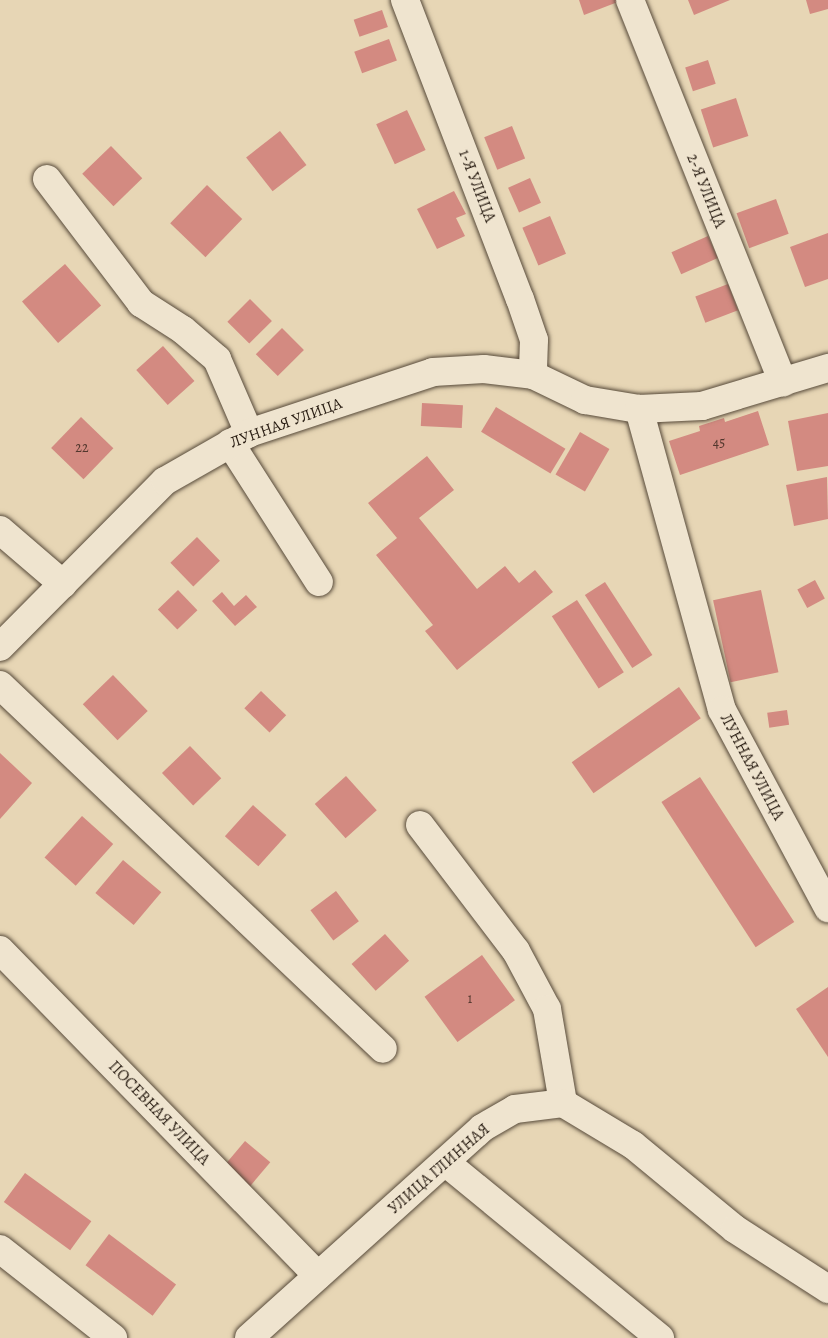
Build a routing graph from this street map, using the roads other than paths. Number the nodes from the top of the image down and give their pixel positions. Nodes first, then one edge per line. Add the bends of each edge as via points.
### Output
1 (405, 0) edge
2 (630, 0) edge
3 (47, 178) dead end
4 (828, 368) edge
5 (533, 375) junction
6 (783, 382) junction
7 (639, 409) junction
8 (239, 438) junction
9 (0, 530) edge
10 (320, 582) dead end
11 (63, 584) junction
12 (0, 647) edge
13 (0, 685) edge
14 (420, 825) dead end
15 (828, 908) edge
16 (0, 950) edge
17 (383, 1049) dead end
18 (563, 1103) junction
19 (445, 1162) junction
20 (0, 1249) edge
21 (318, 1276) junction
22 (828, 1289) edge
23 (113, 1338) edge
24 (249, 1338) edge
25 (660, 1338) edge

1 - 5 street, 1-Я УЛИЦА via 534,340
2 - 6 street, 2-Я УЛИЦА
3 - 8 street via 141,303 183,330 217,359
4 - 6 street, ЛУННАЯ УЛИЦА
5 - 7 street, ЛУННАЯ УЛИЦА via 585,400
5 - 8 street, ЛУННАЯ УЛИЦА via 484,369 433,372
6 - 7 street, ЛУННАЯ УЛИЦА via 702,406
7 - 15 street, ЛУННАЯ УЛИЦА via 722,710
8 - 10 street
8 - 11 street, ЛУННАЯ УЛИЦА via 165,481
9 - 11 street
11 - 12 street, ЛУННАЯ УЛИЦА
13 - 17 street
14 - 18 street via 516,951 548,1009
16 - 21 street, ПОСЕВНАЯ УЛИЦА
18 - 19 street, УЛИЦА ГЛИННАЯ via 515,1109 482,1128
18 - 22 street via 633,1145 735,1229
19 - 21 street, УЛИЦА ГЛИННАЯ
19 - 25 street
20 - 23 street
21 - 24 street, УЛИЦА ГЛИННАЯ

